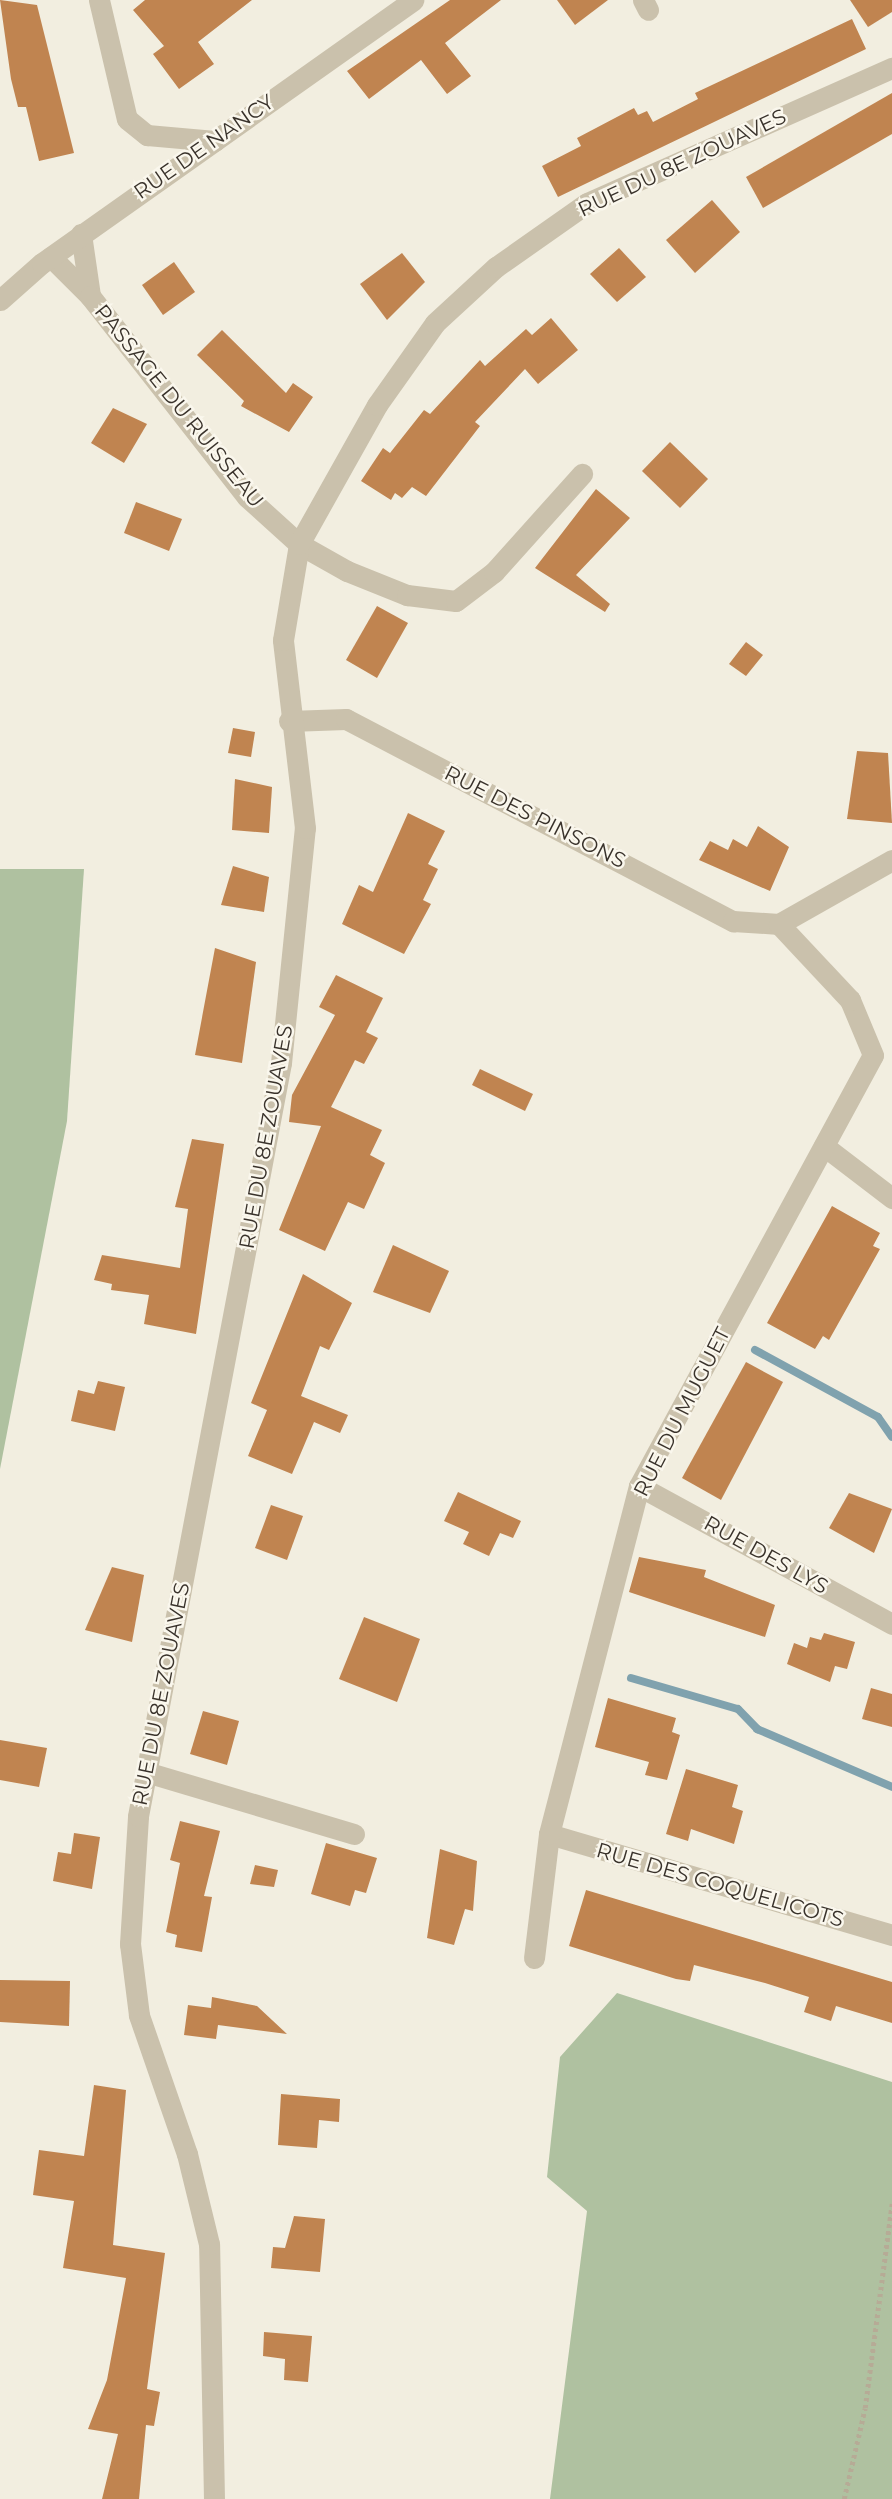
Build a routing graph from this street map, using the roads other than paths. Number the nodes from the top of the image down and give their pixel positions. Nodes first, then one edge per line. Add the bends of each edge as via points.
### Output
1 (99, 0) edge
2 (413, 0) edge
3 (892, 68) edge
4 (215, 141) junction
5 (81, 234) junction
6 (51, 257) junction
7 (90, 296) junction
8 (0, 300) edge
9 (582, 474) dead end
10 (303, 537) junction
11 (289, 721) junction
12 (892, 860) edge
13 (779, 924) junction
14 (824, 1146) junction
15 (892, 1198) edge
16 (639, 1486) junction
17 (892, 1624) edge
18 (146, 1772) junction
19 (354, 1834) dead end
20 (549, 1834) junction
21 (892, 1935) edge
22 (534, 1958) dead end
23 (214, 2499) edge

1 - 4 street via 127,119 147,135
2 - 4 street, RUE DE NANCY
3 - 10 street, RUE DU 8E ZOUAVES via 587,203 496,267 435,323 377,405
4 - 5 street, RUE DE NANCY
5 - 6 street, RUE DE NANCY
5 - 7 street, PASSAGE DU RUISSEAU
6 - 7 street, PASSAGE DU RUISSEAU
6 - 8 street, RUE DE NANCY
7 - 10 street, PASSAGE DU RUISSEAU via 247,497
9 - 10 street, PASSAGE DU RUISSEAU via 494,572 456,601 407,595
10 - 11 street, RUE DU 8E ZOUAVES via 283,640
11 - 13 street, RUE DES PINSONS via 345,719 733,921
11 - 18 street, RUE DU 8E ZOUAVES via 305,828 281,1063
12 - 13 street
13 - 14 street, RUE DU MUGUET via 850,1000 873,1055
14 - 15 street
14 - 16 street, RUE DU MUGUET
16 - 17 street, RUE DES LYS
16 - 20 street, RUE DU MUGUET
18 - 19 street
18 - 23 street, RUE DU 8E ZOUAVES via 130,1944 139,2015 187,2154 209,2244
20 - 21 street, RUE DES COQUELICOTS
20 - 22 street, RUE DU MUGUET

